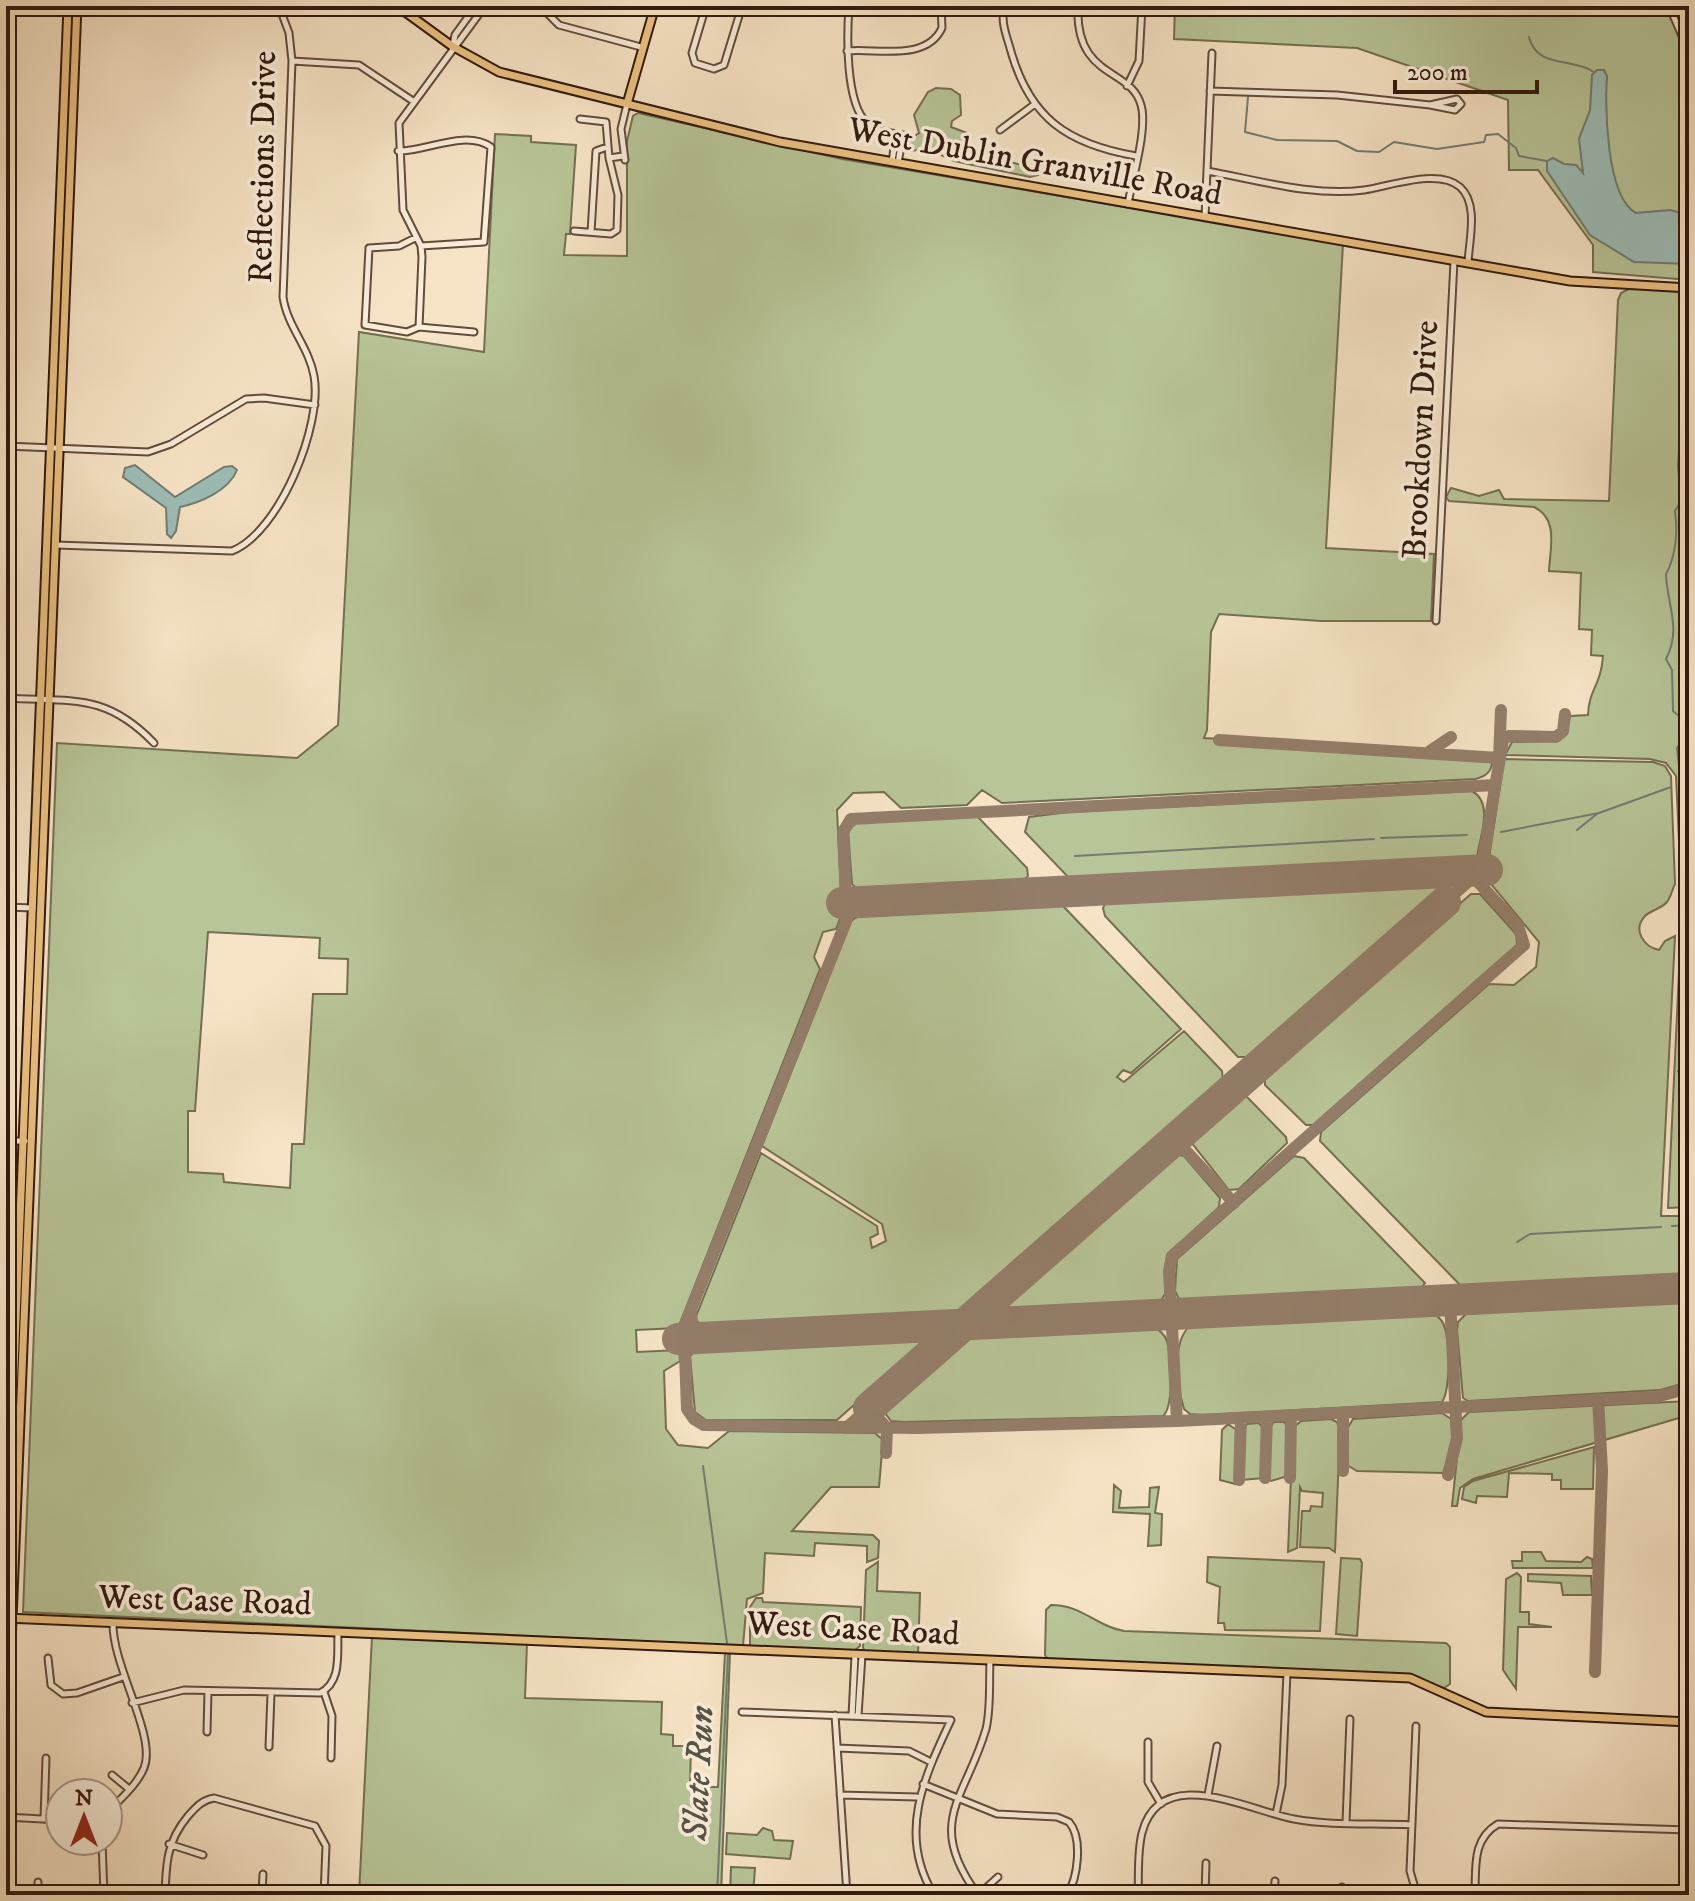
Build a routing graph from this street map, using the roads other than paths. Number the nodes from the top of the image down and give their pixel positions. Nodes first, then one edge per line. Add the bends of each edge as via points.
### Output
1 (68, 6) edge
2 (77, 6) edge
3 (279, 6) edge
4 (397, 6) edge
5 (476, 6) edge
6 (485, 6) edge
7 (540, 6) edge
8 (655, 6) edge
9 (686, 6) edge
10 (742, 6) edge
11 (849, 6) edge
12 (941, 6) edge
13 (1005, 6) edge
14 (1078, 6) edge
15 (1142, 6) edge
16 (1669, 6) edge
17 (696, 7) edge
18 (706, 8) edge
19 (452, 46) junction
20 (641, 47) junction
21 (847, 51) junction
22 (1689, 52) edge
23 (1212, 53) dead end
24 (292, 61) junction
25 (1127, 86) junction
26 (1210, 91) junction
27 (413, 101) junction
28 (627, 104) junction
29 (1035, 104) junction
30 (1430, 105) junction
31 (1689, 110) edge
32 (580, 119) dead end
33 (1000, 130) dead end
34 (607, 147) junction
35 (398, 151) junction
36 (1136, 156) junction
37 (609, 158) junction
38 (895, 163) junction
39 (1207, 171) junction
40 (1689, 182) edge
41 (1128, 204) junction
42 (1205, 218) junction
43 (574, 231) dead end
44 (591, 232) junction
45 (415, 238) junction
46 (421, 246) junction
47 (1454, 261) junction
48 (1468, 263) junction
49 (1689, 288) edge
50 (419, 327) junction
51 (474, 332) dead end
52 (315, 405) junction
53 (6, 446) edge
54 (55, 449) junction
55 (1689, 457) edge
56 (56, 545) junction
57 (1689, 610) edge
58 (1436, 621) dead end
59 (6, 698) edge
60 (45, 700) junction
61 (154, 743) dead end
62 (6, 907) edge
63 (38, 909) junction
64 (6, 1141) edge
65 (29, 1141) junction
66 (6, 1571) edge
67 (9, 1618) edge
68 (113, 1623) junction
69 (338, 1633) junction
70 (858, 1655) junction
71 (48, 1658) dead end
72 (990, 1661) junction
73 (1287, 1673) junction
74 (123, 1677) junction
75 (208, 1691) junction
76 (324, 1692) junction
77 (271, 1694) junction
78 (132, 1703) junction
79 (742, 1712) dead end
80 (835, 1715) junction
81 (855, 1716) junction
82 (1350, 1719) dead end
83 (1689, 1722) edge
84 (1416, 1726) dead end
85 (207, 1732) dead end
86 (1148, 1742) dead end
87 (1217, 1746) dead end
88 (269, 1747) dead end
89 (837, 1748) junction
90 (46, 1758) dead end
91 (331, 1758) dead end
92 (931, 1762) junction
93 (6, 1769) edge
94 (112, 1775) dead end
95 (45, 1777) edge
96 (923, 1784) junction
97 (129, 1789) junction
98 (124, 1794) edge
99 (840, 1795) junction
100 (1208, 1795) junction
101 (957, 1796) junction
102 (917, 1797) junction
103 (1161, 1804) junction
104 (1276, 1814) junction
105 (6, 1817) edge
106 (44, 1819) edge
107 (1346, 1822) junction
108 (1412, 1825) junction
109 (1689, 1830) edge
110 (169, 1844) junction
111 (203, 1855) dead end
112 (103, 1857) edge
113 (1206, 1863) dead end
114 (263, 1874) dead end
115 (998, 1877) dead end
116 (1275, 1881) dead end
117 (38, 1882) dead end
118 (1342, 1887) dead end
119 (1475, 1893) junction
120 (38, 1895) edge
121 (104, 1895) edge
122 (165, 1895) edge
123 (262, 1895) edge
124 (324, 1895) edge
125 (847, 1895) edge
126 (934, 1895) edge
127 (978, 1895) edge
128 (1067, 1895) edge
129 (1138, 1895) edge
130 (1205, 1895) edge
131 (1274, 1895) edge
132 (1343, 1895) edge
133 (1418, 1895) edge
134 (1528, 1895) edge

1 - 54 main road
2 - 54 main road
3 - 24 street, Reflections Drive
4 - 19 main road, West Dublin Granville Road
5 - 19 street
6 - 19 street
7 - 20 street via 559,25
8 - 20 main road
9 - 17 street
10 - 18 street via 724,65 714,69 695,63 692,53
11 - 21 street
12 - 21 street via 941,31 928,44 895,52
13 - 29 street via 1002,18 1014,63
14 - 25 street via 1085,48 1101,68
15 - 25 street via 1139,61
16 - 22 street
17 - 18 street
19 - 27 street
19 - 28 main road, West Dublin Granville Road via 508,75
20 - 28 main road
21 - 38 street via 860,113 877,129 899,134
23 - 26 street
24 - 27 street via 359,65
24 - 52 street, Reflections Drive via 282,288 288,319 313,368
25 - 36 street via 1142,110
26 - 30 street via 1337,95
26 - 39 street
27 - 35 street via 399,123
28 - 37 street via 621,129 624,158
28 - 38 main road, West Dublin Granville Road via 780,142
29 - 33 street
29 - 36 street via 1078,141
30 - 30 street via 1455,110 1461,104 1457,99
31 - 40 street via 1684,158
32 - 34 street via 606,122
34 - 37 street
34 - 44 street via 596,151
35 - 45 street via 404,214
35 - 46 street via 416,152 447,142 491,147 487,227 481,245
36 - 41 street
37 - 44 street via 618,195 617,230
38 - 41 main road, West Dublin Granville Road
39 - 42 street
39 - 48 street via 1327,192 1453,181 1465,192 1470,207
41 - 42 main road, West Dublin Granville Road
42 - 47 main road, West Dublin Granville Road
43 - 44 street
45 - 46 street
45 - 50 street via 367,251 364,322 372,328 407,332
46 - 50 street
47 - 48 main road, West Dublin Granville Road
47 - 58 street, Brookdown Drive
48 - 49 main road, West Dublin Granville Road via 1586,284
50 - 51 street
52 - 54 street via 246,399 151,452
52 - 56 street, Reflections Drive via 280,505 236,550
53 - 54 street
54 - 56 main road
54 - 60 main road
55 - 57 street
56 - 60 main road
59 - 60 street
60 - 61 street via 109,708
60 - 63 main road
62 - 63 street
63 - 65 main road
64 - 65 street
65 - 66 main road
65 - 67 main road
67 - 68 main road, West Case Road
67 - 93 main road
68 - 69 main road, West Case Road
68 - 74 street
69 - 70 main road, West Case Road
69 - 76 street via 335,1676
70 - 72 main road, West Case Road
70 - 81 street
71 - 74 street via 51,1685 63,1694
72 - 73 main road, West Case Road
72 - 101 street via 988,1720
73 - 83 main road, West Case Road via 1410,1678 1493,1713
73 - 104 street
74 - 78 street
75 - 77 street
75 - 78 street via 172,1691
75 - 85 street
76 - 77 street
76 - 91 street via 332,1716
77 - 88 street
78 - 97 street via 147,1753 142,1772
79 - 80 street
80 - 81 street
80 - 89 street
81 - 92 street via 951,1720
82 - 107 street
84 - 108 street
86 - 103 street via 1148,1782
87 - 100 street
89 - 92 street via 909,1751
89 - 99 street
90 - 95 street
92 - 96 street
94 - 97 street
96 - 101 street
96 - 102 street
97 - 98 street
99 - 102 street
99 - 125 street
100 - 103 street via 1181,1795
100 - 104 street
101 - 127 street via 955,1854
101 - 128 street via 997,1814 1057,1817 1072,1826 1075,1868
102 - 126 street via 920,1865
103 - 129 street via 1143,1829
104 - 107 street
105 - 106 street
107 - 108 street
108 - 133 street via 1410,1871
109 - 119 street via 1498,1824 1479,1845
110 - 111 street
110 - 122 street
110 - 124 street via 205,1800 219,1799 315,1826 326,1846
112 - 121 street
113 - 130 street
114 - 123 street
115 - 127 street
116 - 131 street
117 - 120 street
118 - 132 street
119 - 133 street
119 - 134 street

